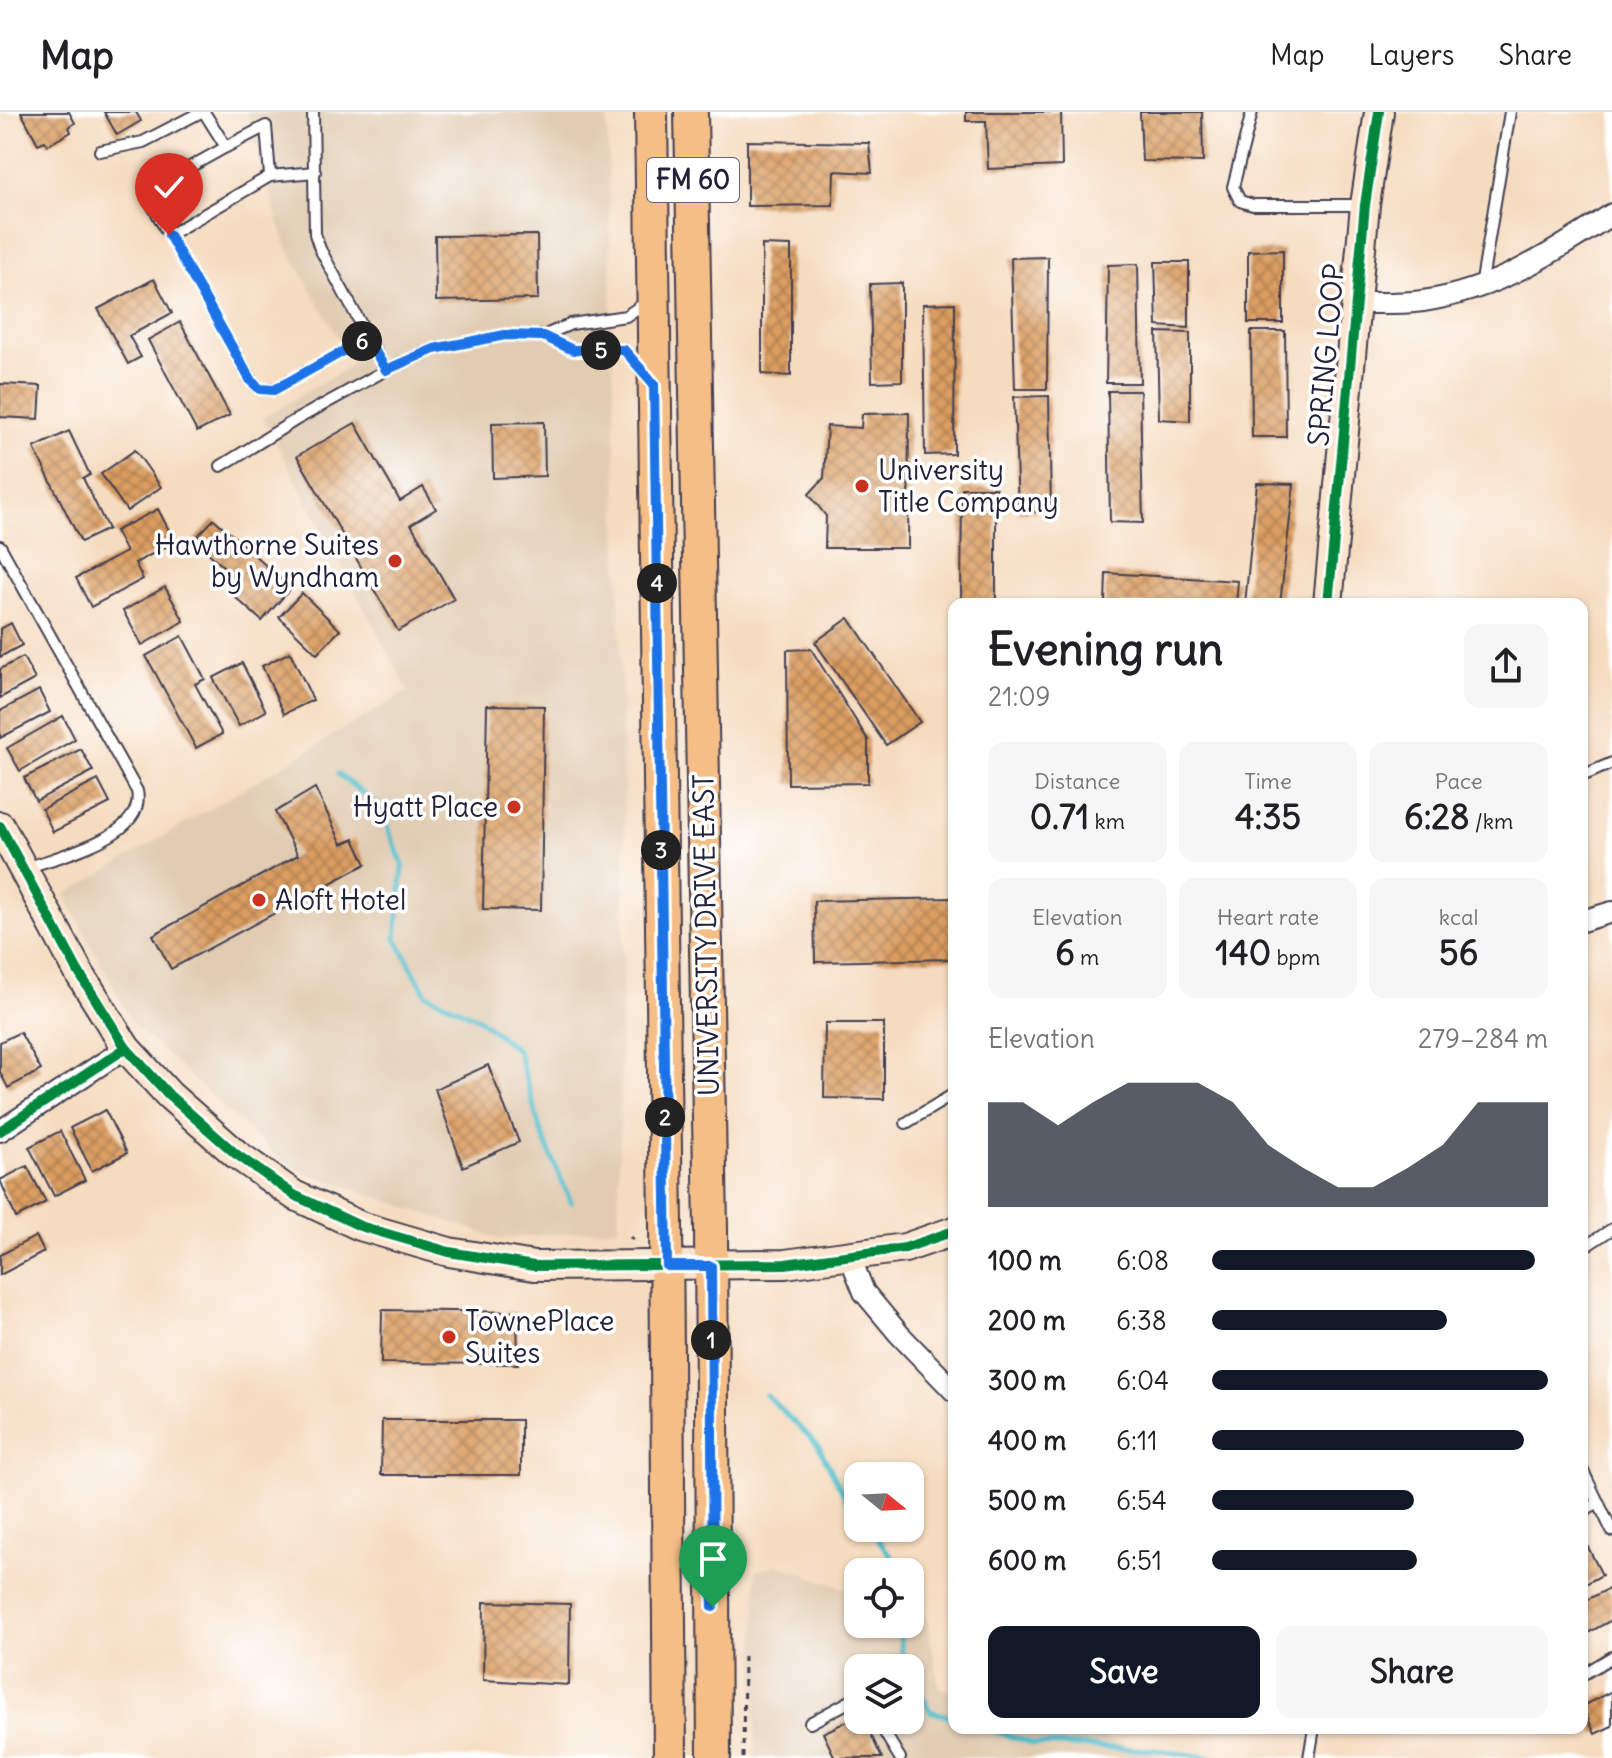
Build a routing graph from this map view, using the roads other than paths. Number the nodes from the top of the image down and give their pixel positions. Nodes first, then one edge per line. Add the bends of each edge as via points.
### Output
1 (202, 112) edge
2 (313, 112) edge
3 (651, 112) edge
4 (691, 112) edge
5 (1252, 112) edge
6 (1379, 112) edge
7 (1510, 112) edge
8 (226, 147) junction
9 (100, 151) dead end
10 (315, 172) junction
11 (270, 176) junction
12 (1365, 205) junction
13 (1612, 214) edge
14 (169, 235) junction
15 (1481, 287) junction
16 (653, 298) junction
17 (1355, 303) junction
18 (543, 336) junction
19 (367, 338) junction
20 (386, 370) junction
21 (654, 384) junction
22 (221, 466) dead end
23 (0, 546) edge
24 (701, 588) junction
25 (657, 591) junction
26 (1329, 598) edge
27 (1612, 763) edge
28 (1588, 773) edge
29 (0, 826) edge
30 (24, 869) junction
31 (1612, 912) edge
32 (1588, 919) edge
33 (126, 1048) junction
34 (948, 1098) edge
35 (906, 1123) dead end
36 (0, 1131) edge
37 (1612, 1229) edge
38 (948, 1235) edge
39 (1589, 1244) dead end
40 (850, 1257) junction
41 (667, 1266) junction
42 (711, 1266) junction
43 (948, 1385) edge
44 (1588, 1481) edge
45 (1599, 1503) junction
46 (1588, 1509) edge
47 (1612, 1531) edge
48 (1612, 1657) edge
49 (1588, 1671) edge
50 (844, 1704) edge
51 (810, 1723) dead end
52 (885, 1734) edge
53 (1313, 1734) edge
54 (670, 1758) edge
55 (714, 1758) edge
56 (900, 1758) edge
57 (1309, 1758) edge

1 - 8 lane
1 - 9 lane via 143,142
2 - 10 lane
3 - 16 main road, UNIVERSITY DRIVE EAST / FM 60
4 - 24 main road, UNIVERSITY DRIVE EAST / FM 60
5 - 12 lane via 1233,187 1240,201
6 - 12 street, SPRING LOOP
7 - 15 lane
8 - 11 lane via 266,126
8 - 14 lane via 145,192
10 - 11 lane
10 - 19 lane via 315,234
11 - 14 lane
12 - 17 street, SPRING LOOP
13 - 15 street via 1546,256
14 - 19 lane via 260,389 274,390
15 - 17 street via 1423,301
16 - 18 lane via 626,316 571,324
16 - 21 main road, UNIVERSITY DRIVE EAST / FM 60
17 - 26 street, SPRING LOOP
18 - 20 lane via 505,335 434,349
18 - 21 lane via 573,350 624,350
19 - 20 lane
20 - 22 lane
21 - 25 main road, UNIVERSITY DRIVE EAST / FM 60
23 - 30 lane via 138,799 129,821 87,848
24 - 25 main road
24 - 42 main road, UNIVERSITY DRIVE EAST / FM 60
25 - 41 main road, UNIVERSITY DRIVE EAST / FM 60
27 - 28 lane
29 - 30 street
30 - 33 street
31 - 32 street
33 - 36 street
33 - 41 street via 169,1095 236,1154 294,1195 360,1226 449,1252 534,1266
34 - 35 lane
37 - 39 lane
38 - 40 street
40 - 42 street
40 - 43 street via 864,1292
41 - 42 street
41 - 54 main road, UNIVERSITY DRIVE EAST / FM 60
42 - 55 main road, UNIVERSITY DRIVE EAST / FM 60
44 - 45 lane
45 - 46 lane
45 - 47 lane
48 - 49 lane
50 - 51 lane
52 - 56 lane
53 - 57 lane

